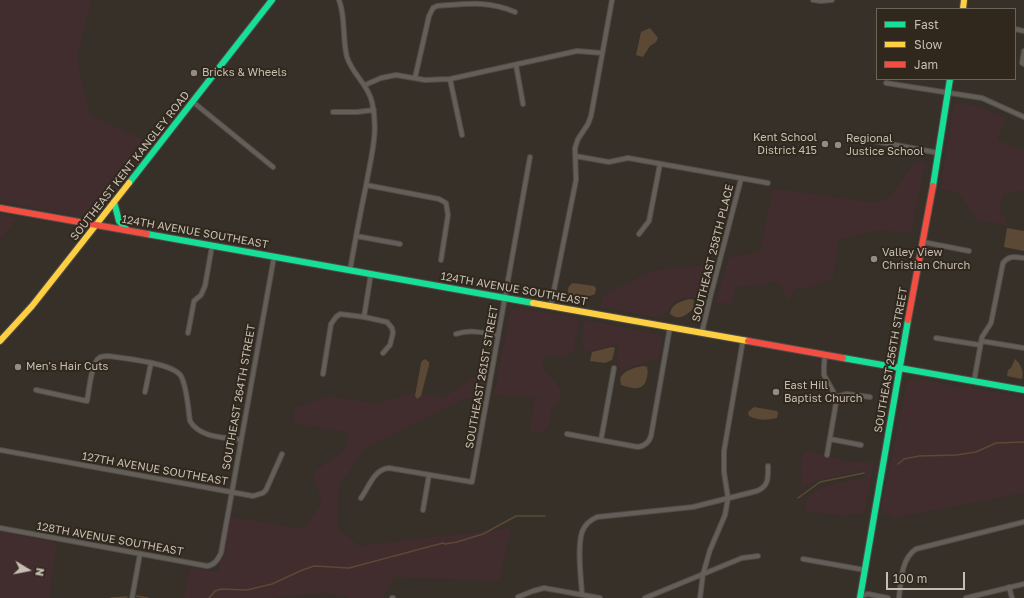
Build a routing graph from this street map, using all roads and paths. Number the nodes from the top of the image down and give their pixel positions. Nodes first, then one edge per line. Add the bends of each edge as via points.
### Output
1 (272, 0) edge
2 (339, 0) edge
3 (612, 0) edge
4 (814, 0) edge
5 (831, 0) edge
6 (515, 12) dead end
7 (1024, 51) edge
8 (602, 53) junction
9 (1024, 64) edge
10 (516, 65) junction
11 (414, 78) junction
12 (450, 79) junction
13 (950, 80) edge
14 (886, 83) dead end
15 (365, 85) junction
16 (948, 92) junction
17 (193, 102) junction
18 (523, 104) dead end
19 (374, 110) junction
20 (333, 112) dead end
21 (1024, 117) edge
22 (462, 135) dead end
23 (863, 139) dead end
24 (939, 153) junction
25 (575, 156) junction
26 (530, 157) dead end
27 (660, 164) junction
28 (273, 167) dead end
29 (741, 178) junction
30 (768, 183) dead end
31 (366, 185) junction
32 (114, 202) junction
33 (0, 208) edge
34 (96, 225) junction
35 (127, 230) junction
36 (639, 234) dead end
37 (356, 236) junction
38 (922, 242) junction
39 (400, 244) dead end
40 (212, 246) junction
41 (969, 251) dead end
42 (274, 257) junction
43 (1024, 258) edge
44 (441, 260) dead end
45 (350, 270) junction
46 (371, 273) junction
47 (505, 298) junction
48 (551, 305) junction
49 (364, 317) junction
50 (670, 327) junction
51 (702, 332) junction
52 (188, 333) dead end
53 (456, 334) dead end
54 (498, 335) junction
55 (936, 338) dead end
56 (743, 340) junction
57 (0, 341) edge
58 (981, 343) junction
59 (1024, 348) edge
60 (383, 353) dead end
61 (826, 355) junction
62 (151, 363) junction
63 (614, 368) dead end
64 (899, 368) junction
65 (323, 374) dead end
66 (974, 381) junction
67 (36, 390) dead end
68 (1024, 390) edge
69 (145, 392) dead end
70 (835, 397) junction
71 (870, 397) dead end
72 (567, 434) dead end
73 (830, 439) junction
74 (240, 440) junction
75 (601, 440) junction
76 (861, 444) dead end
77 (0, 450) edge
78 (282, 454) dead end
79 (827, 455) dead end
80 (768, 466) dead end
81 (429, 475) junction
82 (231, 492) junction
83 (361, 498) dead end
84 (728, 498) junction
85 (423, 510) dead end
86 (1024, 522) edge
87 (0, 528) edge
88 (140, 554) junction
89 (758, 556) dead end
90 (803, 559) dead end
91 (216, 562) joint
92 (865, 570) junction
93 (703, 574) junction
94 (1024, 584) edge
95 (1010, 587) junction
96 (582, 594) junction
97 (518, 597) dead end
98 (861, 597) edge
99 (132, 598) edge
100 (600, 598) edge
101 (645, 598) edge
102 (700, 598) edge
103 (888, 598) edge
104 (899, 598) edge
105 (966, 598) edge
106 (1012, 598) edge

1 - 17 street, SOUTHEAST KENT KANGLEY ROAD
2 - 15 street via 348,59
3 - 8 street
4 - 5 street
6 - 11 street via 501,4 482,2 433,8
7 - 9 street
8 - 10 street via 577,51
8 - 25 street via 591,116 578,139
10 - 12 street
10 - 18 street
11 - 12 street
11 - 15 street via 388,76
12 - 22 street
13 - 16 street, SOUTHEAST 256TH STREET
14 - 16 street
15 - 19 street
16 - 21 street via 982,98
16 - 24 street, SOUTHEAST 256TH STREET
17 - 28 street
17 - 32 street, SOUTHEAST KENT KANGLEY ROAD
19 - 20 street
19 - 31 street via 376,132
23 - 24 street
24 - 38 street, SOUTHEAST 256TH STREET
25 - 27 street via 609,162 628,158
25 - 48 street via 576,180
26 - 47 street, SOUTHEAST 261ST STREET
27 - 29 street
27 - 36 street via 648,221
29 - 30 street
29 - 51 street, SOUTHEAST 258TH PLACE
31 - 37 street
31 - 44 street via 439,199 446,203 448,215
32 - 34 street, SOUTHEAST KENT KANGLEY ROAD
32 - 35 street via 119,222
33 - 34 street, 124TH AVENUE SOUTHEAST
34 - 35 street, 124TH AVENUE SOUTHEAST
34 - 57 street, SOUTHEAST KENT KANGLEY ROAD via 32,306
35 - 40 street, 124TH AVENUE SOUTHEAST
37 - 39 street
37 - 45 street
38 - 41 street
38 - 64 street, SOUTHEAST 256TH STREET
40 - 42 street, 124TH AVENUE SOUTHEAST
40 - 52 street via 205,286 201,295 194,301
42 - 45 street, 124TH AVENUE SOUTHEAST
42 - 74 street, SOUTHEAST 264TH STREET
43 - 58 street via 1010,257 1003,263 991,323
45 - 46 street, 124TH AVENUE SOUTHEAST
46 - 47 street, 124TH AVENUE SOUTHEAST
46 - 49 street
47 - 48 street, 124TH AVENUE SOUTHEAST
47 - 54 street, SOUTHEAST 261ST STREET
48 - 50 street, 124TH AVENUE SOUTHEAST
49 - 60 street via 387,322 392,328 390,345
49 - 65 street via 344,314 336,316 333,320
50 - 51 street, 124TH AVENUE SOUTHEAST
50 - 75 street via 650,440 638,447
51 - 56 street, 124TH AVENUE SOUTHEAST
53 - 54 street via 471,331
54 - 81 street, SOUTHEAST 261ST STREET via 472,482
55 - 58 street
56 - 61 street, 124TH AVENUE SOUTHEAST
56 - 84 street via 724,451
58 - 59 street
58 - 66 street
61 - 64 street, 124TH AVENUE SOUTHEAST
61 - 70 street via 824,375
62 - 67 street via 108,356 98,358 87,401
62 - 69 street
62 - 74 street via 167,366 180,374 193,426 208,434
63 - 75 street
64 - 66 street, 124TH AVENUE SOUTHEAST
64 - 92 street, SOUTHEAST 256TH STREET
66 - 68 street, 124TH AVENUE SOUTHEAST
70 - 71 street via 847,394
70 - 73 street via 836,406
72 - 75 street
73 - 76 street
73 - 79 street
74 - 82 street, SOUTHEAST 264TH STREET
77 - 82 street, 127TH AVENUE SOUTHEAST
78 - 82 street, 127TH AVENUE SOUTHEAST via 263,493 253,496
80 - 84 street via 767,481 763,489
81 - 83 street via 384,469 379,471
81 - 85 street
82 - 91 street, SOUTHEAST 264TH STREET via 221,553
84 - 93 street via 725,515
84 - 96 street via 694,507 597,517 590,520 582,531 580,542
86 - 104 street via 923,546 911,552 903,570
87 - 88 street, 128TH AVENUE SOUTHEAST
88 - 91 street, 128TH AVENUE SOUTHEAST via 207,566
88 - 99 street
89 - 93 street via 742,558
90 - 92 street
92 - 98 street, SOUTHEAST 256TH STREET
93 - 101 street
93 - 102 street
94 - 95 street
95 - 105 street
95 - 106 street
96 - 97 street via 544,588
96 - 100 street
98 - 103 street via 868,594

